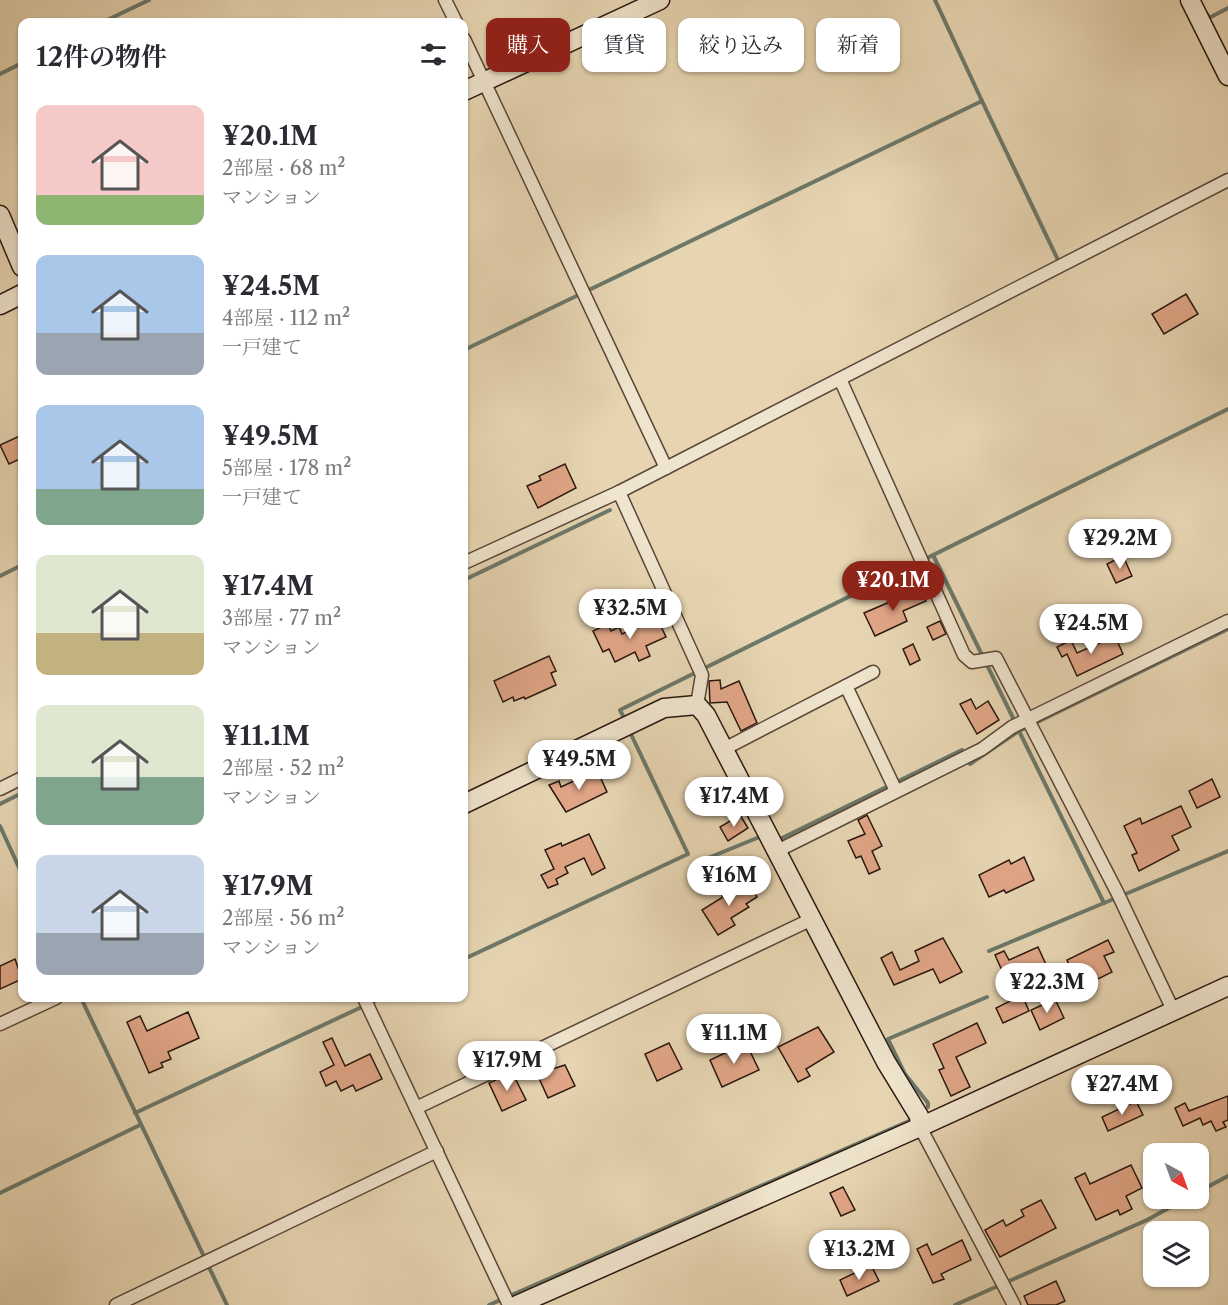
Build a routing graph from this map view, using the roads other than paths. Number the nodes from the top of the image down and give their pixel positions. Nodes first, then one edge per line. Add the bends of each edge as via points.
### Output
1 (445, 0) edge
2 (660, 0) edge
3 (1190, 0) edge
4 (454, 18) edge
5 (468, 47) edge
6 (1228, 76) edge
7 (484, 81) junction
8 (468, 89) edge
9 (1228, 180) edge
10 (0, 215) edge
11 (18, 258) edge
12 (18, 296) edge
13 (0, 305) edge
14 (840, 379) junction
15 (666, 468) junction
16 (620, 492) junction
17 (468, 561) edge
18 (1228, 622) edge
19 (873, 672) dead end
20 (846, 686) junction
21 (697, 705) junction
22 (1020, 723) junction
23 (724, 748) junction
24 (18, 780) edge
25 (894, 786) junction
26 (0, 789) edge
27 (468, 802) edge
28 (772, 842) junction
29 (812, 919) junction
30 (1228, 986) edge
31 (47, 1002) edge
32 (366, 1002) edge
33 (1173, 1010) junction
34 (0, 1024) edge
35 (416, 1108) junction
36 (920, 1127) junction
37 (437, 1151) junction
38 (509, 1302) edge
39 (116, 1305) edge
40 (1014, 1305) edge

1 - 4 street
2 - 7 street
3 - 6 street
5 - 7 street
7 - 8 street
7 - 15 street
9 - 14 street
10 - 11 street
12 - 13 street
14 - 15 street
14 - 22 street via 964,656 972,662 996,658
15 - 16 street
16 - 17 street
16 - 21 street via 700,671
18 - 22 street
19 - 20 street
20 - 23 street
20 - 25 street
21 - 23 street
21 - 27 street via 664,708
22 - 25 street via 982,749
22 - 33 street via 1117,892
23 - 28 street
24 - 26 street
25 - 28 street
28 - 29 street
29 - 35 street
29 - 36 street via 886,1062 919,1116
30 - 33 street
31 - 34 street
32 - 35 street
33 - 36 street
35 - 37 street
36 - 38 street
36 - 40 street
37 - 38 street
37 - 39 street

